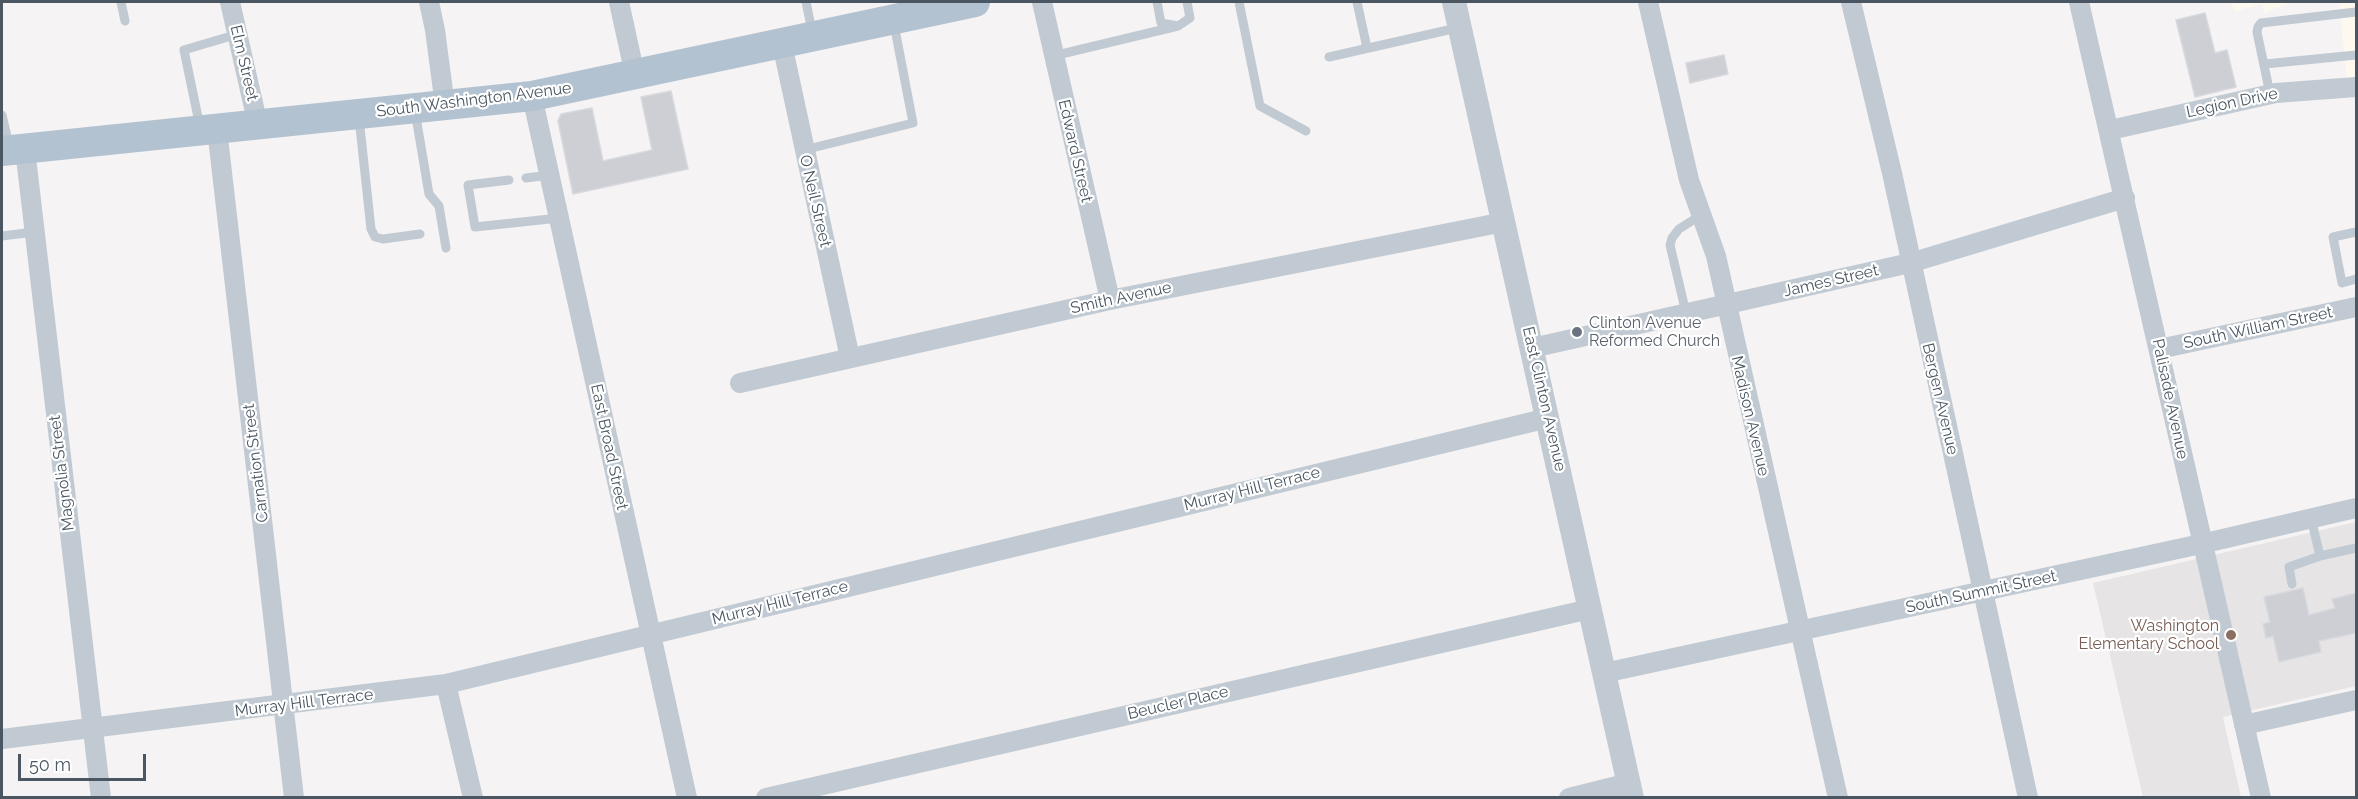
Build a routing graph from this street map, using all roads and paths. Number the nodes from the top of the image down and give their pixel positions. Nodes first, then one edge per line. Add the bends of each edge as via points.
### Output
1 (121, 2) edge
2 (230, 2) edge
3 (429, 2) edge
4 (619, 2) edge
5 (806, 2) edge
6 (975, 2) edge
7 (1042, 2) edge
8 (1157, 2) edge
9 (1187, 2) edge
10 (1239, 2) edge
11 (1357, 2) edge
12 (1454, 2) edge
13 (1648, 2) edge
14 (1851, 2) edge
15 (2079, 2) edge
16 (923, 7) edge
17 (2356, 12) edge
18 (893, 19) junction
19 (125, 21) dead end
20 (1178, 26) junction
21 (1460, 27) junction
22 (238, 34) junction
23 (813, 37) junction
24 (782, 44) junction
25 (1367, 48) junction
26 (2356, 55) edge
27 (1053, 56) junction
28 (1329, 57) dead end
29 (2265, 64) junction
30 (635, 75) junction
31 (2356, 87) edge
32 (2270, 94) junction
33 (532, 96) junction
34 (445, 106) junction
35 (414, 109) junction
36 (2, 115) edge
37 (358, 115) junction
38 (258, 126) junction
39 (209, 130) junction
40 (2110, 130) junction
41 (1306, 131) dead end
42 (12, 150) edge
43 (804, 150) junction
44 (550, 175) junction
45 (526, 178) dead end
46 (509, 180) dead end
47 (2125, 198) junction
48 (1701, 215) junction
49 (559, 218) junction
50 (1504, 222) junction
51 (34, 232) junction
52 (2356, 232) edge
53 (420, 234) dead end
54 (2, 236) edge
55 (446, 248) dead end
56 (1910, 263) junction
57 (2356, 279) edge
58 (1110, 300) junction
59 (1725, 304) junction
60 (2356, 307) edge
61 (1686, 313) junction
62 (1532, 348) junction
63 (2159, 349) junction
64 (850, 358) junction
65 (740, 383) dead end
66 (1548, 418) junction
67 (2356, 508) edge
68 (2312, 518) junction
69 (2202, 544) junction
70 (2356, 548) edge
71 (2320, 556) junction
72 (2292, 584) dead end
73 (1983, 591) junction
74 (1590, 609) junction
75 (1799, 631) junction
76 (650, 634) junction
77 (1604, 673) junction
78 (446, 684) junction
79 (2356, 700) edge
80 (284, 706) junction
81 (2244, 725) junction
82 (93, 728) junction
83 (2, 739) edge
84 (1630, 790) edge
85 (101, 798) edge
86 (294, 798) edge
87 (473, 798) edge
88 (687, 798) edge
89 (766, 798) edge
90 (1569, 798) edge
91 (1838, 798) edge
92 (2028, 798) edge
93 (2261, 798) edge

1 - 19 lane
2 - 22 street, Elm Street
3 - 34 street
4 - 30 street
5 - 23 lane
6 - 16 main road, South Washington Avenue
7 - 27 street, Edward Street
8 - 20 lane via 1161,22
9 - 20 lane via 1190,18
10 - 41 lane via 1260,106
11 - 25 lane
12 - 21 street, East Clinton Avenue
13 - 48 street, Madison Avenue via 1689,180
14 - 56 street, Bergen Avenue
15 - 40 street, Palisade Avenue
16 - 18 main road, South Washington Avenue
17 - 29 lane via 2261,23 2257,32
18 - 23 main road, South Washington Avenue
18 - 43 lane via 913,123
20 - 27 lane
21 - 25 lane
21 - 50 street, East Clinton Avenue
22 - 38 street, Elm Street
22 - 39 lane via 184,50
23 - 24 main road, South Washington Avenue
24 - 30 main road, South Washington Avenue
24 - 43 street, O Neil Street
25 - 28 lane
26 - 29 lane
27 - 58 street, Edward Street
29 - 32 lane
30 - 33 main road, South Washington Avenue
31 - 32 street, Legion Drive
32 - 40 street, Legion Drive
33 - 34 main road, South Washington Avenue
33 - 44 street, East Broad Street
34 - 35 main road, South Washington Avenue
35 - 37 main road, South Washington Avenue
35 - 55 lane via 429,194 439,206
36 - 42 lane
37 - 38 main road, South Washington Avenue
37 - 53 lane via 375,237
38 - 39 main road, South Washington Avenue
39 - 42 main road, South Washington Avenue
39 - 80 street, Carnation Street
40 - 47 street, Palisade Avenue
42 - 51 street, Magnolia Street
43 - 64 street, O Neil Street
44 - 45 lane
44 - 49 street, East Broad Street
46 - 49 lane via 468,185 475,227
47 - 56 street, James Street
47 - 63 street, Palisade Avenue
48 - 59 street, Madison Avenue via 1716,256
48 - 61 lane via 1678,229 1670,245
49 - 76 street, East Broad Street
50 - 58 street, Smith Avenue
50 - 62 street, East Clinton Avenue
51 - 54 lane
51 - 82 street, Magnolia Street
52 - 57 lane via 2333,237 2342,283
56 - 59 street, James Street
56 - 73 street, Bergen Avenue
58 - 64 street, Smith Avenue
59 - 61 street, James Street
59 - 75 street, Madison Avenue
60 - 63 street, South William Street
61 - 62 street, James Street
62 - 66 street, East Clinton Avenue
63 - 69 street, Palisade Avenue
64 - 65 street, Smith Avenue
66 - 74 street, East Clinton Avenue
66 - 76 street, Murray Hill Terrace
67 - 68 street, South Summit Street
68 - 69 street, South Summit Street
68 - 71 lane
69 - 73 street, South Summit Street
69 - 81 street, Palisade Avenue
70 - 71 lane
71 - 72 lane via 2289,567
73 - 75 street, South Summit Street
73 - 92 street, Bergen Avenue
74 - 77 street, East Clinton Avenue
74 - 89 street, Beucler Place
75 - 77 street, South Summit Street
75 - 91 street, Madison Avenue
76 - 78 street, Murray Hill Terrace
76 - 88 street, East Broad Street
77 - 84 street, East Clinton Avenue
78 - 80 street, Murray Hill Terrace
78 - 87 street
79 - 81 street
80 - 82 street, Murray Hill Terrace
80 - 86 street, Carnation Street
81 - 93 street, Palisade Avenue
82 - 83 street, Murray Hill Terrace
82 - 85 street, Magnolia Street
84 - 90 street

